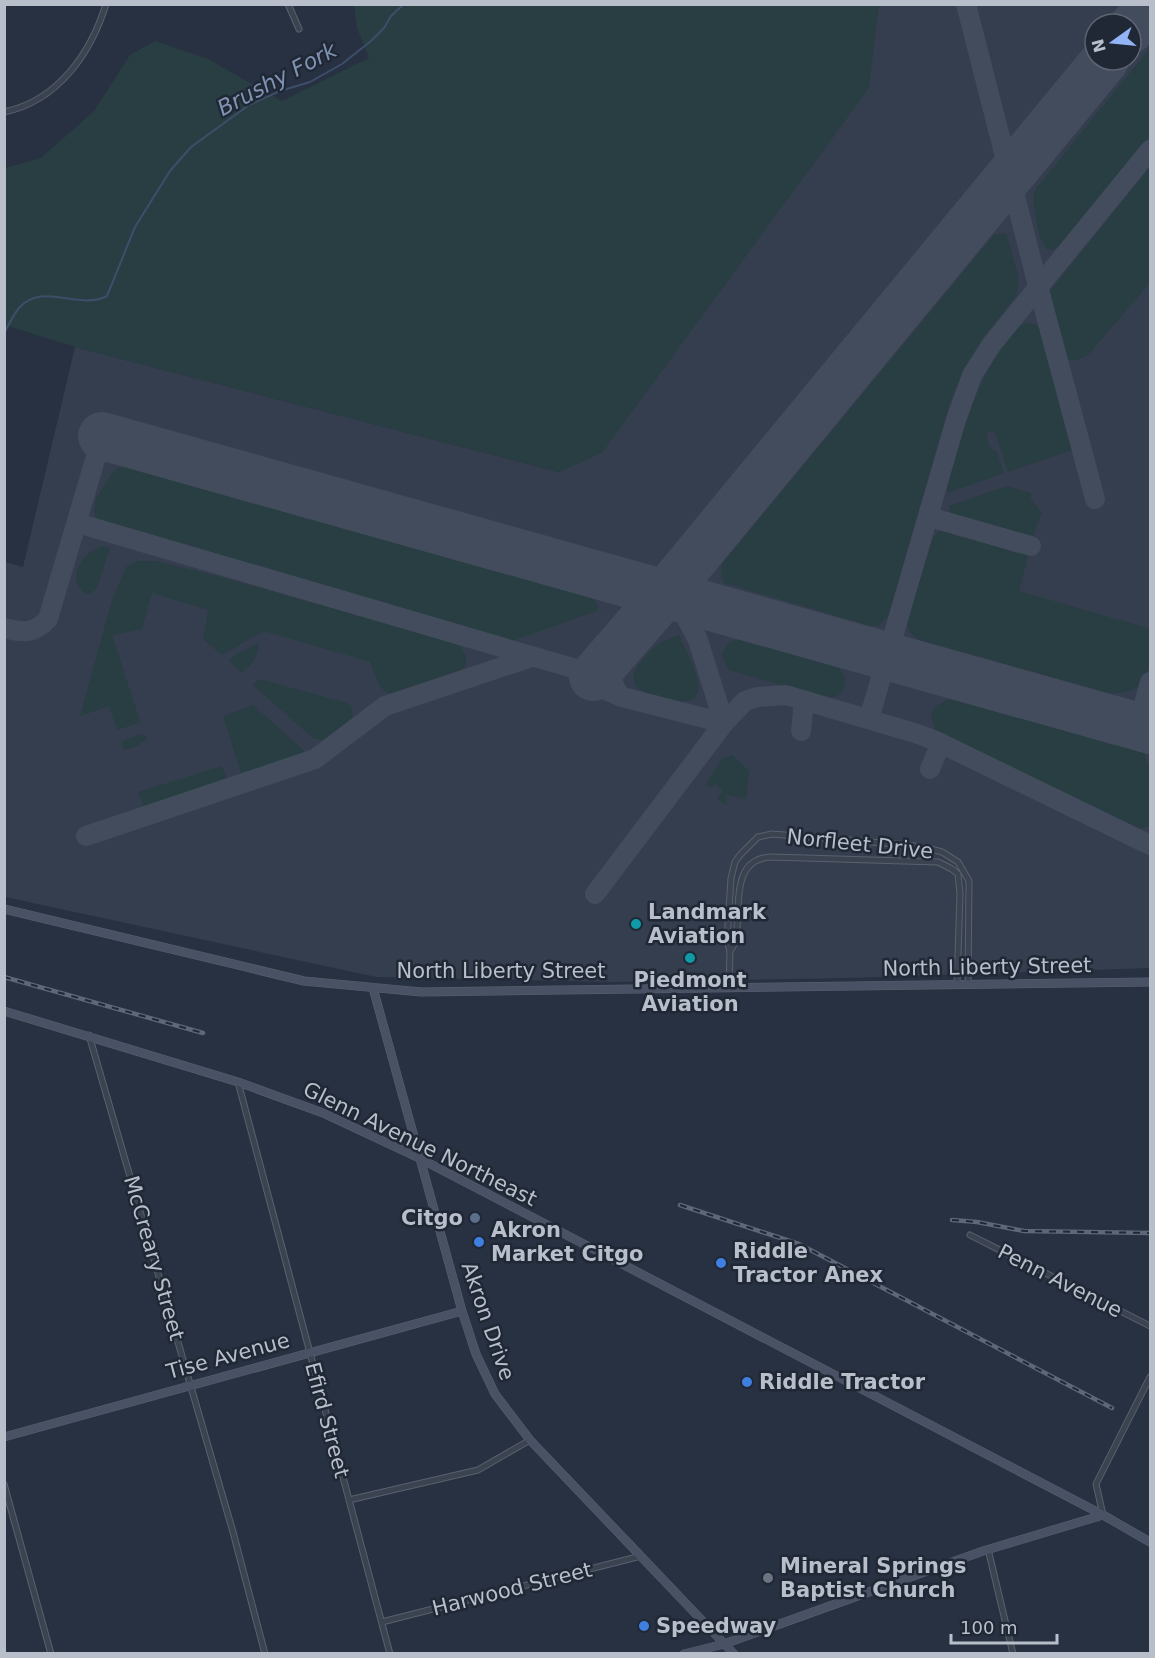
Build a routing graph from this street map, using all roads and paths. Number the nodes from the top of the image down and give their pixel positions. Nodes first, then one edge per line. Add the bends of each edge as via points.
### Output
1 (106, 4) edge
2 (288, 4) edge
3 (299, 29) dead end
4 (4, 112) edge
5 (960, 885) junction
6 (969, 885) junction
7 (4, 909) edge
8 (958, 943) junction
9 (968, 943) junction
10 (730, 951) junction
11 (1150, 982) edge
12 (957, 985) junction
13 (968, 985) junction
14 (373, 988) junction
15 (729, 988) junction
16 (4, 1011) edge
17 (89, 1035) junction
18 (238, 1082) junction
19 (419, 1158) junction
20 (970, 1235) dead end
21 (462, 1311) junction
22 (1150, 1326) edge
23 (309, 1352) junction
24 (1150, 1377) edge
25 (190, 1385) junction
26 (4, 1437) edge
27 (530, 1440) junction
28 (4, 1484) edge
29 (349, 1500) junction
30 (1103, 1515) junction
31 (1150, 1542) edge
32 (988, 1549) junction
33 (641, 1556) junction
34 (382, 1622) junction
35 (724, 1644) junction
36 (51, 1653) edge
37 (266, 1653) edge
38 (390, 1653) edge
39 (684, 1653) edge
40 (734, 1653) edge
41 (1013, 1653) edge

1 - 4 street via 90,46 57,86 36,101
2 - 3 street
5 - 6 street
5 - 8 street
5 - 10 street, Norfleet Drive via 958,874 938,862 766,857 744,875 737,905 735,946
6 - 9 street
6 - 10 street, Norfleet Drive via 969,878 958,862 930,849 765,835 740,855 733,870 727,941
7 - 14 street, North Liberty Street via 304,981
8 - 9 street
8 - 12 street
9 - 13 street
10 - 15 street, Norfleet Drive
11 - 13 street, North Liberty Street
12 - 13 street, North Liberty Street
12 - 15 street, North Liberty Street
14 - 15 street, North Liberty Street via 421,992
14 - 19 street, Akron Drive
16 - 17 street, Glenn Avenue Northeast
17 - 18 street, Glenn Avenue Northeast
17 - 25 street, McCreary Street
18 - 19 street, Glenn Avenue Northeast via 323,1113
18 - 23 street, Efird Street
19 - 21 street, Akron Drive
19 - 30 street, Glenn Avenue Northeast
20 - 22 street, Penn Avenue
21 - 23 street, Tise Avenue
21 - 27 street, Akron Drive via 495,1395
23 - 25 street, Tise Avenue
23 - 29 street, Efird Street
24 - 30 street via 1096,1484
25 - 26 street, Tise Avenue
25 - 37 street, McCreary Street
27 - 29 street via 478,1470
27 - 33 street, Akron Drive
28 - 36 street
29 - 34 street, Efird Street
30 - 31 street, Glenn Avenue Northeast
30 - 32 street
32 - 35 street
32 - 41 street
33 - 34 street, Harwood Street
33 - 35 street, Akron Drive
34 - 38 street, Efird Street
35 - 39 street
35 - 40 street, Akron Drive

